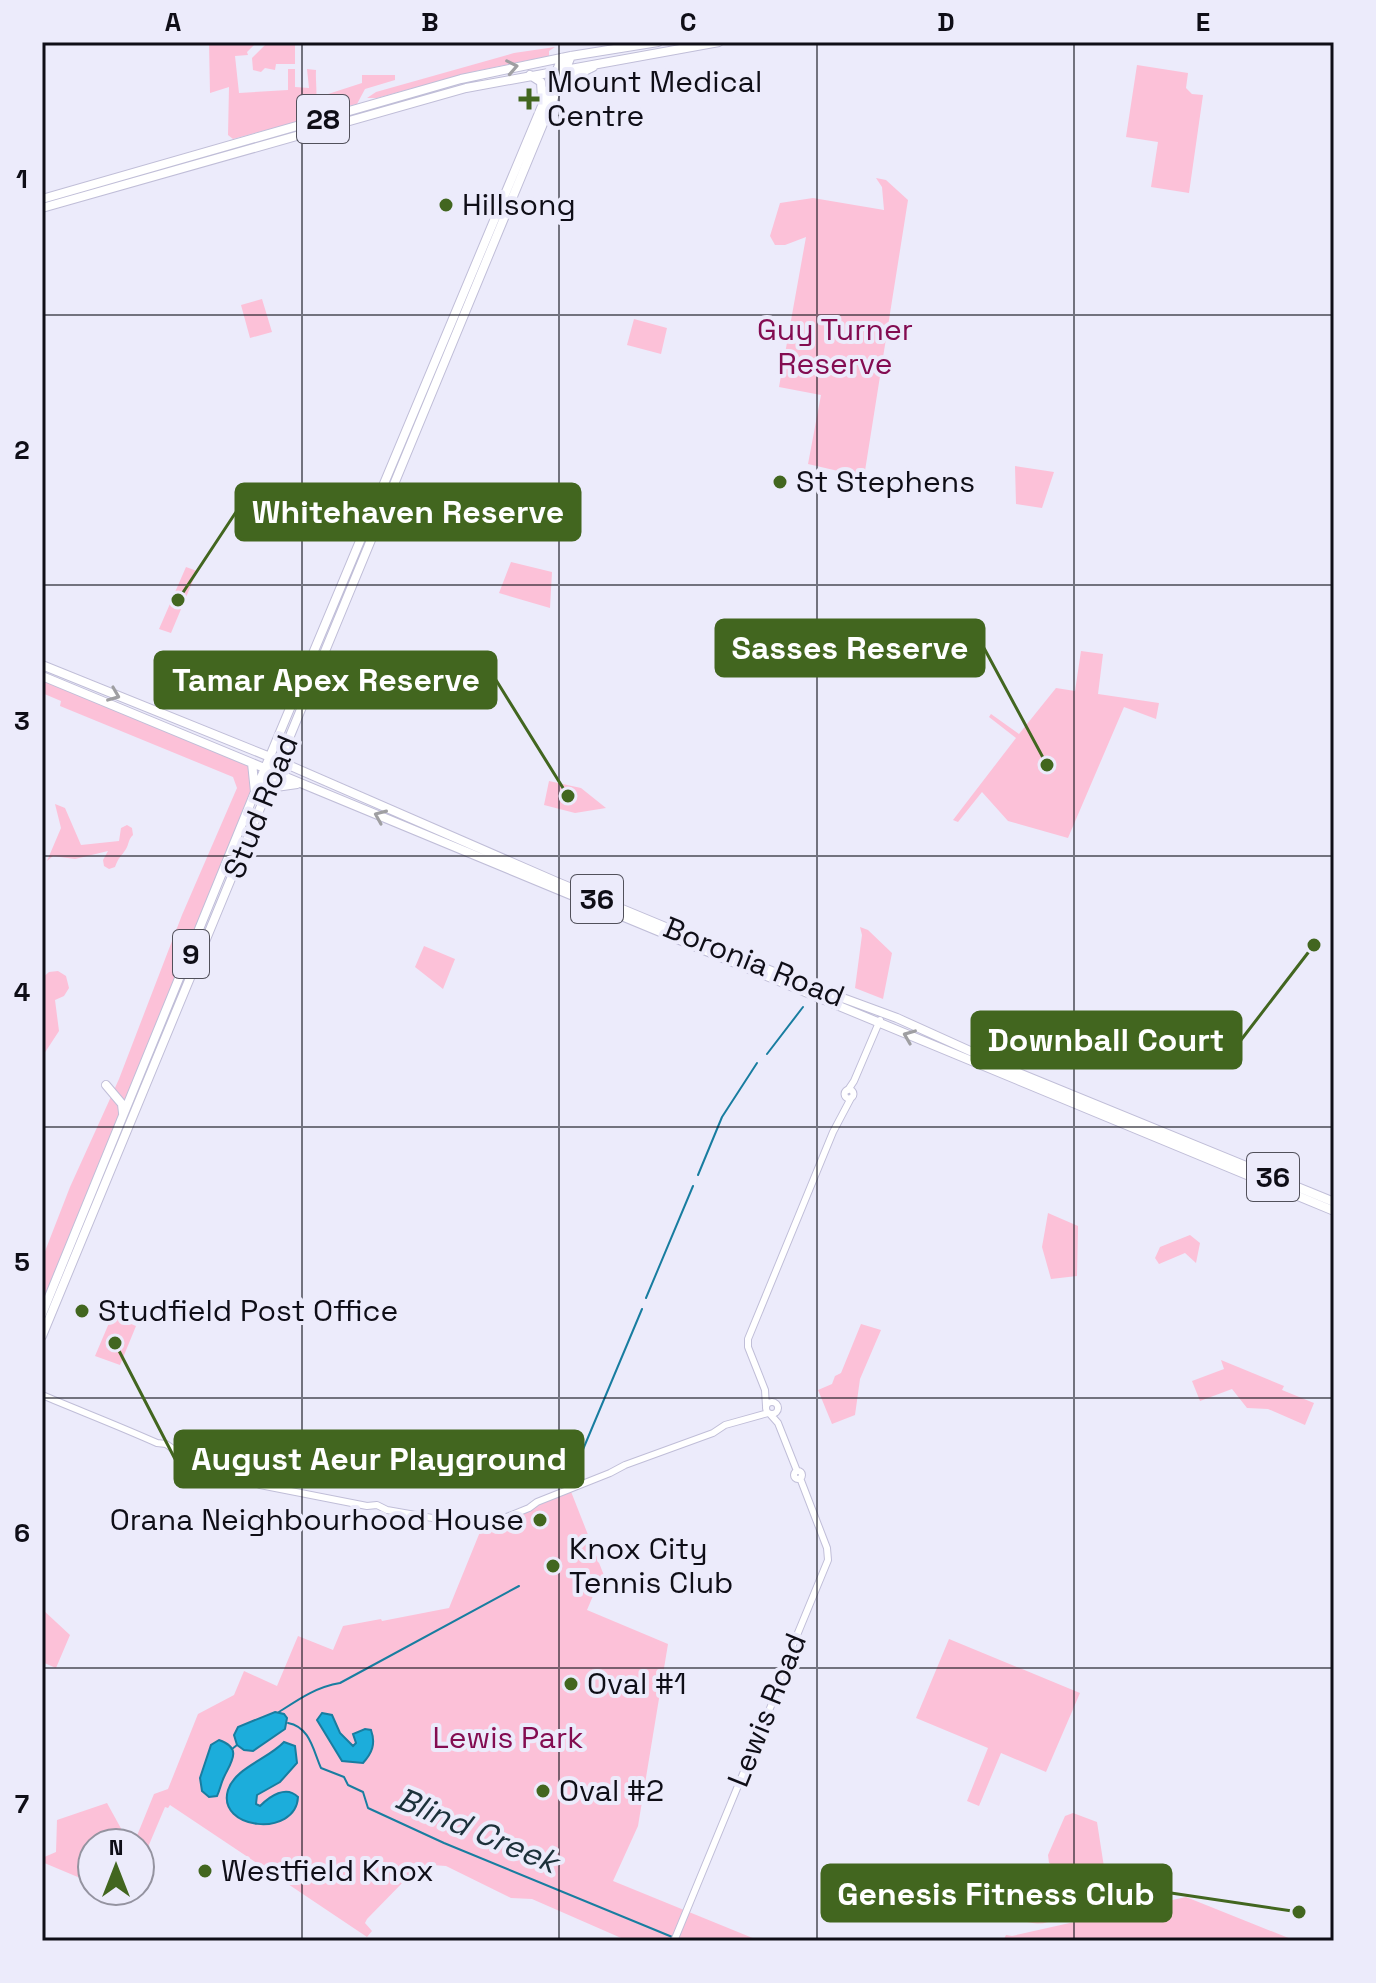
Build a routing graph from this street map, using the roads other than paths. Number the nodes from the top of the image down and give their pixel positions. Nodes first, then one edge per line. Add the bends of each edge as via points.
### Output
1 (658, 42) edge
2 (719, 42) edge
3 (566, 57) junction
4 (620, 58) junction
5 (562, 69) junction
6 (530, 75) junction
7 (461, 79) junction
8 (561, 82) junction
9 (491, 83) junction
10 (541, 107) junction
11 (322, 124) junction
12 (541, 129) junction
13 (529, 136) junction
14 (170, 165) junction
15 (42, 199) edge
16 (512, 201) junction
17 (42, 208) edge
18 (493, 224) junction
19 (455, 325) junction
20 (446, 348) junction
21 (43, 673) edge
22 (270, 757) junction
23 (280, 762) junction
24 (252, 763) junction
25 (265, 769) junction
26 (276, 773) junction
27 (302, 784) junction
28 (269, 788) junction
29 (255, 792) junction
30 (883, 1013) junction
31 (878, 1024) junction
32 (106, 1085) dead end
33 (123, 1118) junction
34 (1334, 1202) edge
35 (1334, 1211) edge
36 (42, 1314) edge
37 (42, 1336) edge
38 (765, 1390) junction
39 (42, 1395) edge
40 (775, 1402) junction
41 (768, 1410) junction
42 (778, 1410) junction
43 (778, 1423) junction
44 (674, 1941) edge

1 - 3 main road, 28
2 - 4 main road, 28
3 - 5 main road, Stud Road
7 -> 3 main road, 28
4 - 5 main road, 28
4 - 8 main road
5 - 6 main road, 28
5 - 8 main road, Stud Road
5 - 10 main road, Stud Road
6 - 9 main road, 28
6 - 10 main road via 543,85
7 - 9 main road via 484,78
7 - 11 main road, 28
8 - 12 main road, Stud Road
9 - 11 main road, 28
10 - 13 main road, Stud Road
11 - 14 main road, 28
12 - 13 main road
12 - 16 main road, Stud Road
13 - 18 main road, Stud Road
14 - 15 main road, 28
14 - 17 main road, 28
16 - 18 main road
16 - 19 main road, Stud Road
18 - 19 main road, Stud Road
19 - 20 main road, Stud Road
20 - 22 main road, Stud Road
20 - 23 main road, Stud Road
21 -> 22 main road, Boronia Road
21 - 24 main road, Boronia Road
22 - 23 main road, Boronia Road
22 - 25 main road, Stud Road
23 - 26 main road, Stud Road / 9
23 - 30 main road, Boronia Road / 36 via 557,882
24 - 25 main road, Boronia Road
24 - 29 main road
25 - 26 main road, Boronia Road / 36
25 - 29 main road, Stud Road / 9
26 - 27 main road, Boronia Road / 36
26 - 28 main road, Stud Road / 9
27 - 28 main road
31 -> 27 main road, Boronia Road / 36
28 - 37 main road, Stud Road / 9
29 - 33 main road, Stud Road / 9
30 - 31 street
30 - 34 main road, Boronia Road / 36
35 -> 31 main road, Boronia Road / 36
31 - 38 street via 748,1339
32 - 33 main road via 122,1104
33 - 36 main road, Stud Road / 9
38 - 40 street
38 - 41 street
39 - 41 street via 260,1485 482,1527
40 - 41 street
40 - 42 street
41 - 42 street
41 - 43 street, Lewis Road
42 - 43 street, Lewis Road
43 - 44 street, Lewis Road via 828,1560

